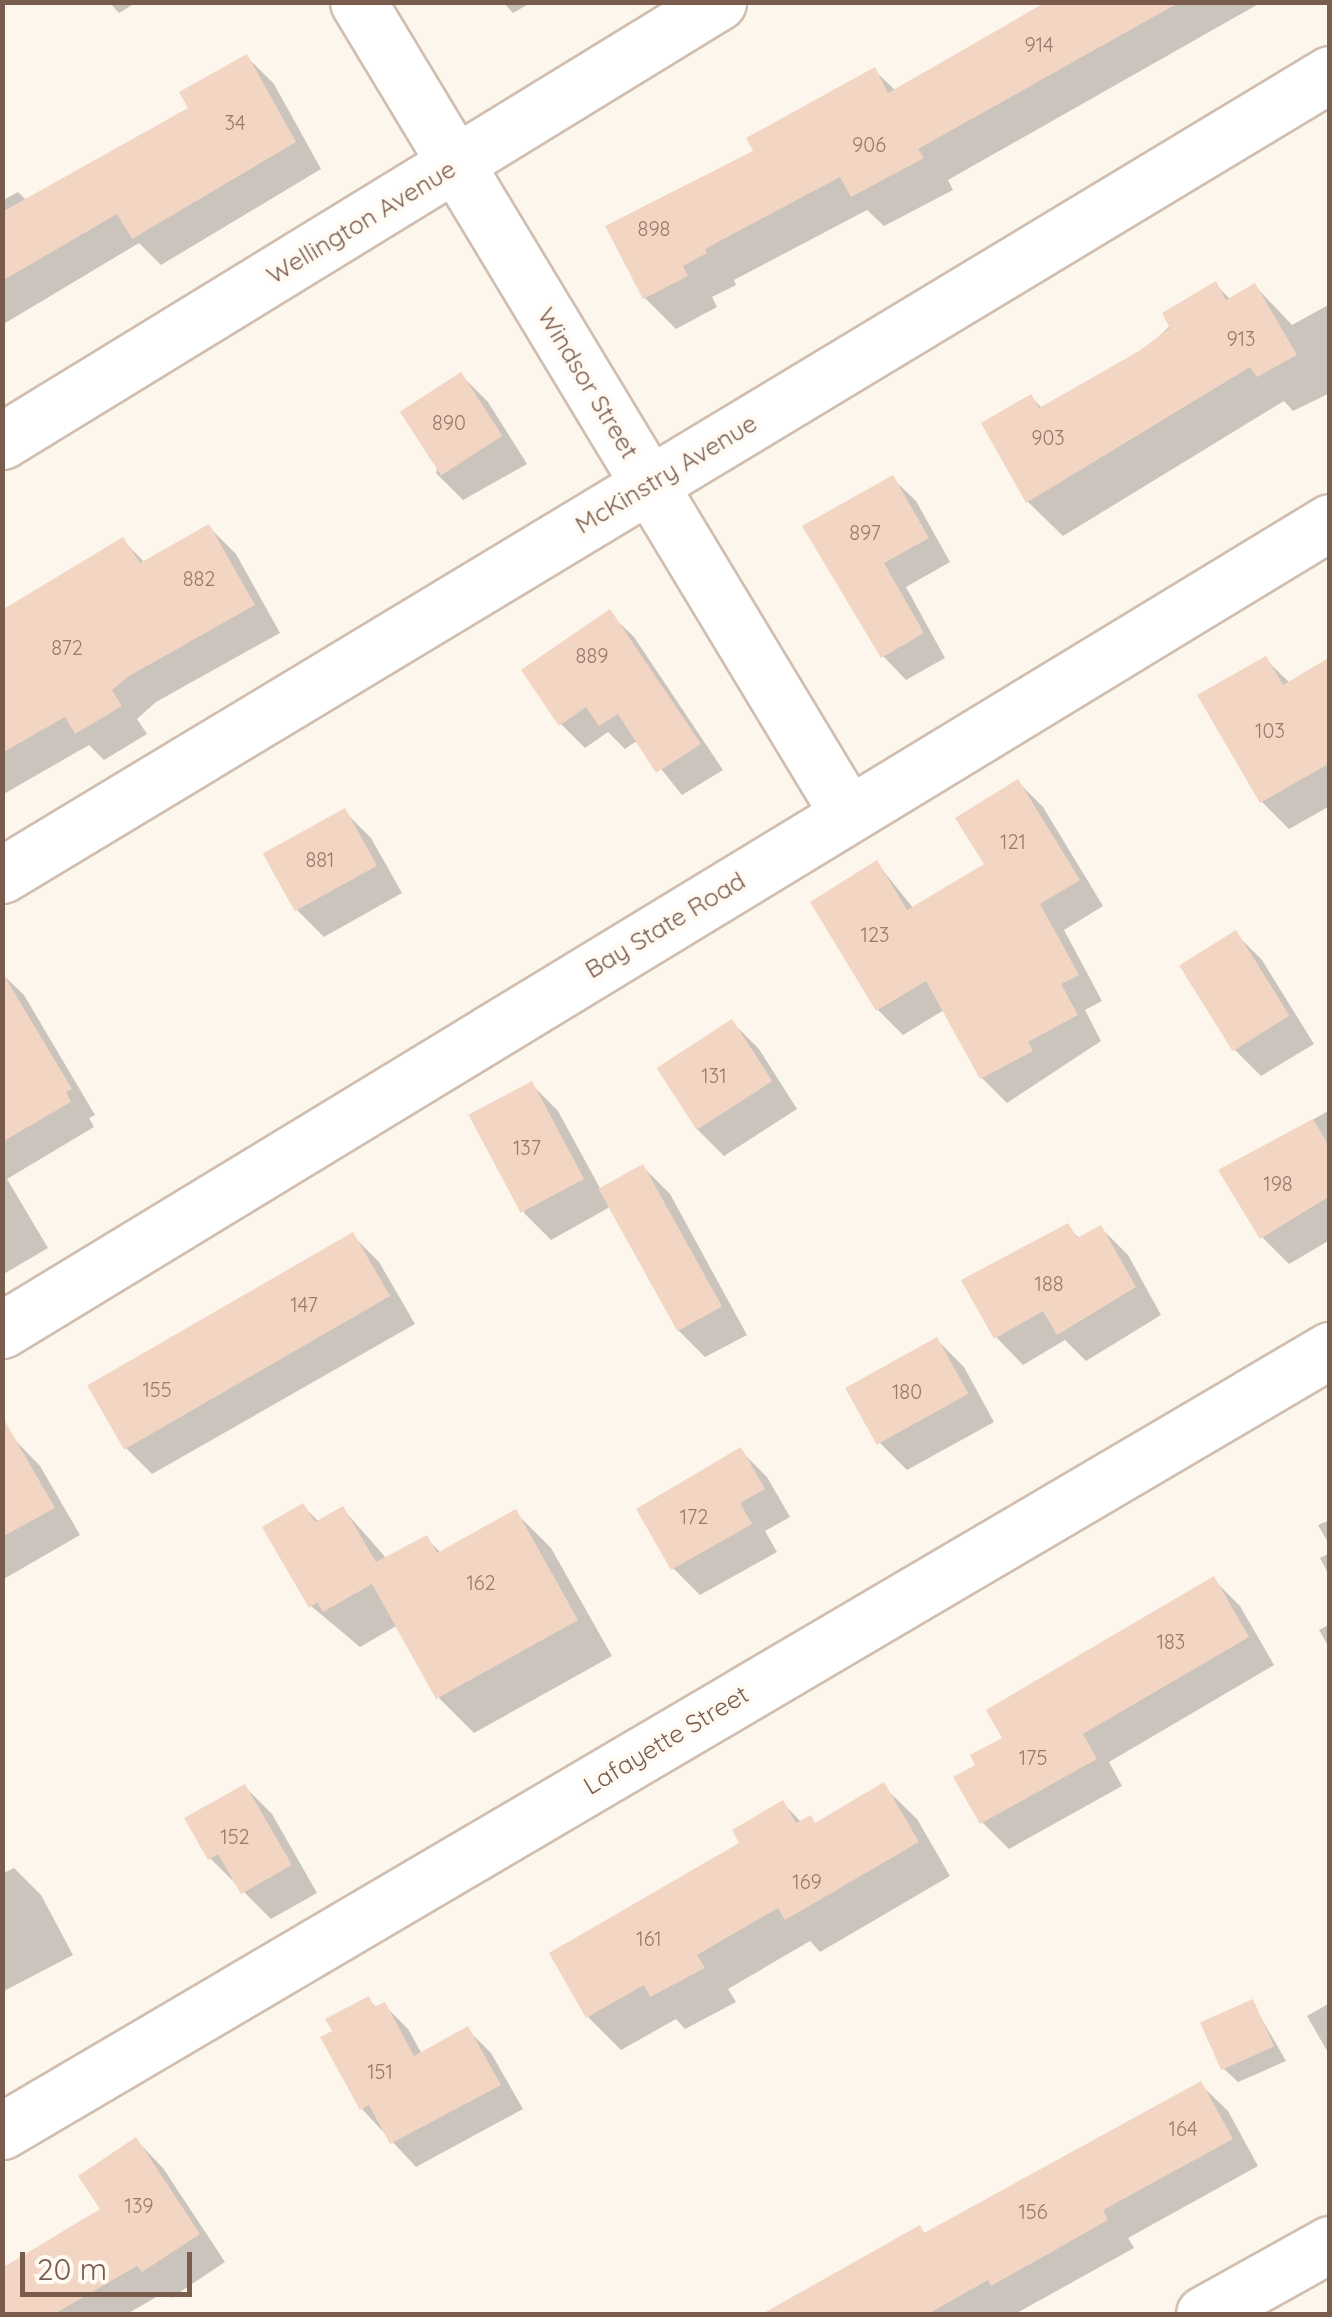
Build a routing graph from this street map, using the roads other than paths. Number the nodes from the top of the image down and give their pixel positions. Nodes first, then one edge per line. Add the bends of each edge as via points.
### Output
1 (358, 2) edge
2 (718, 2) edge
3 (1330, 74) edge
4 (457, 164) junction
5 (2, 441) edge
6 (648, 485) junction
7 (1330, 522) edge
8 (848, 814) junction
9 (2, 875) edge
10 (2, 1330) edge
11 (1330, 1350) edge
12 (2, 2131) edge
13 (1330, 2244) edge
14 (1204, 2314) edge

1 - 4 street, Windsor Street
2 - 4 street, Wellington Avenue
3 - 6 street, McKinstry Avenue
4 - 5 street, Wellington Avenue
4 - 6 street, Windsor Street
6 - 8 street, Windsor Street
6 - 9 street, McKinstry Avenue
7 - 8 street, Bay State Road
8 - 10 street, Bay State Road
11 - 12 street, Lafayette Street
13 - 14 street

